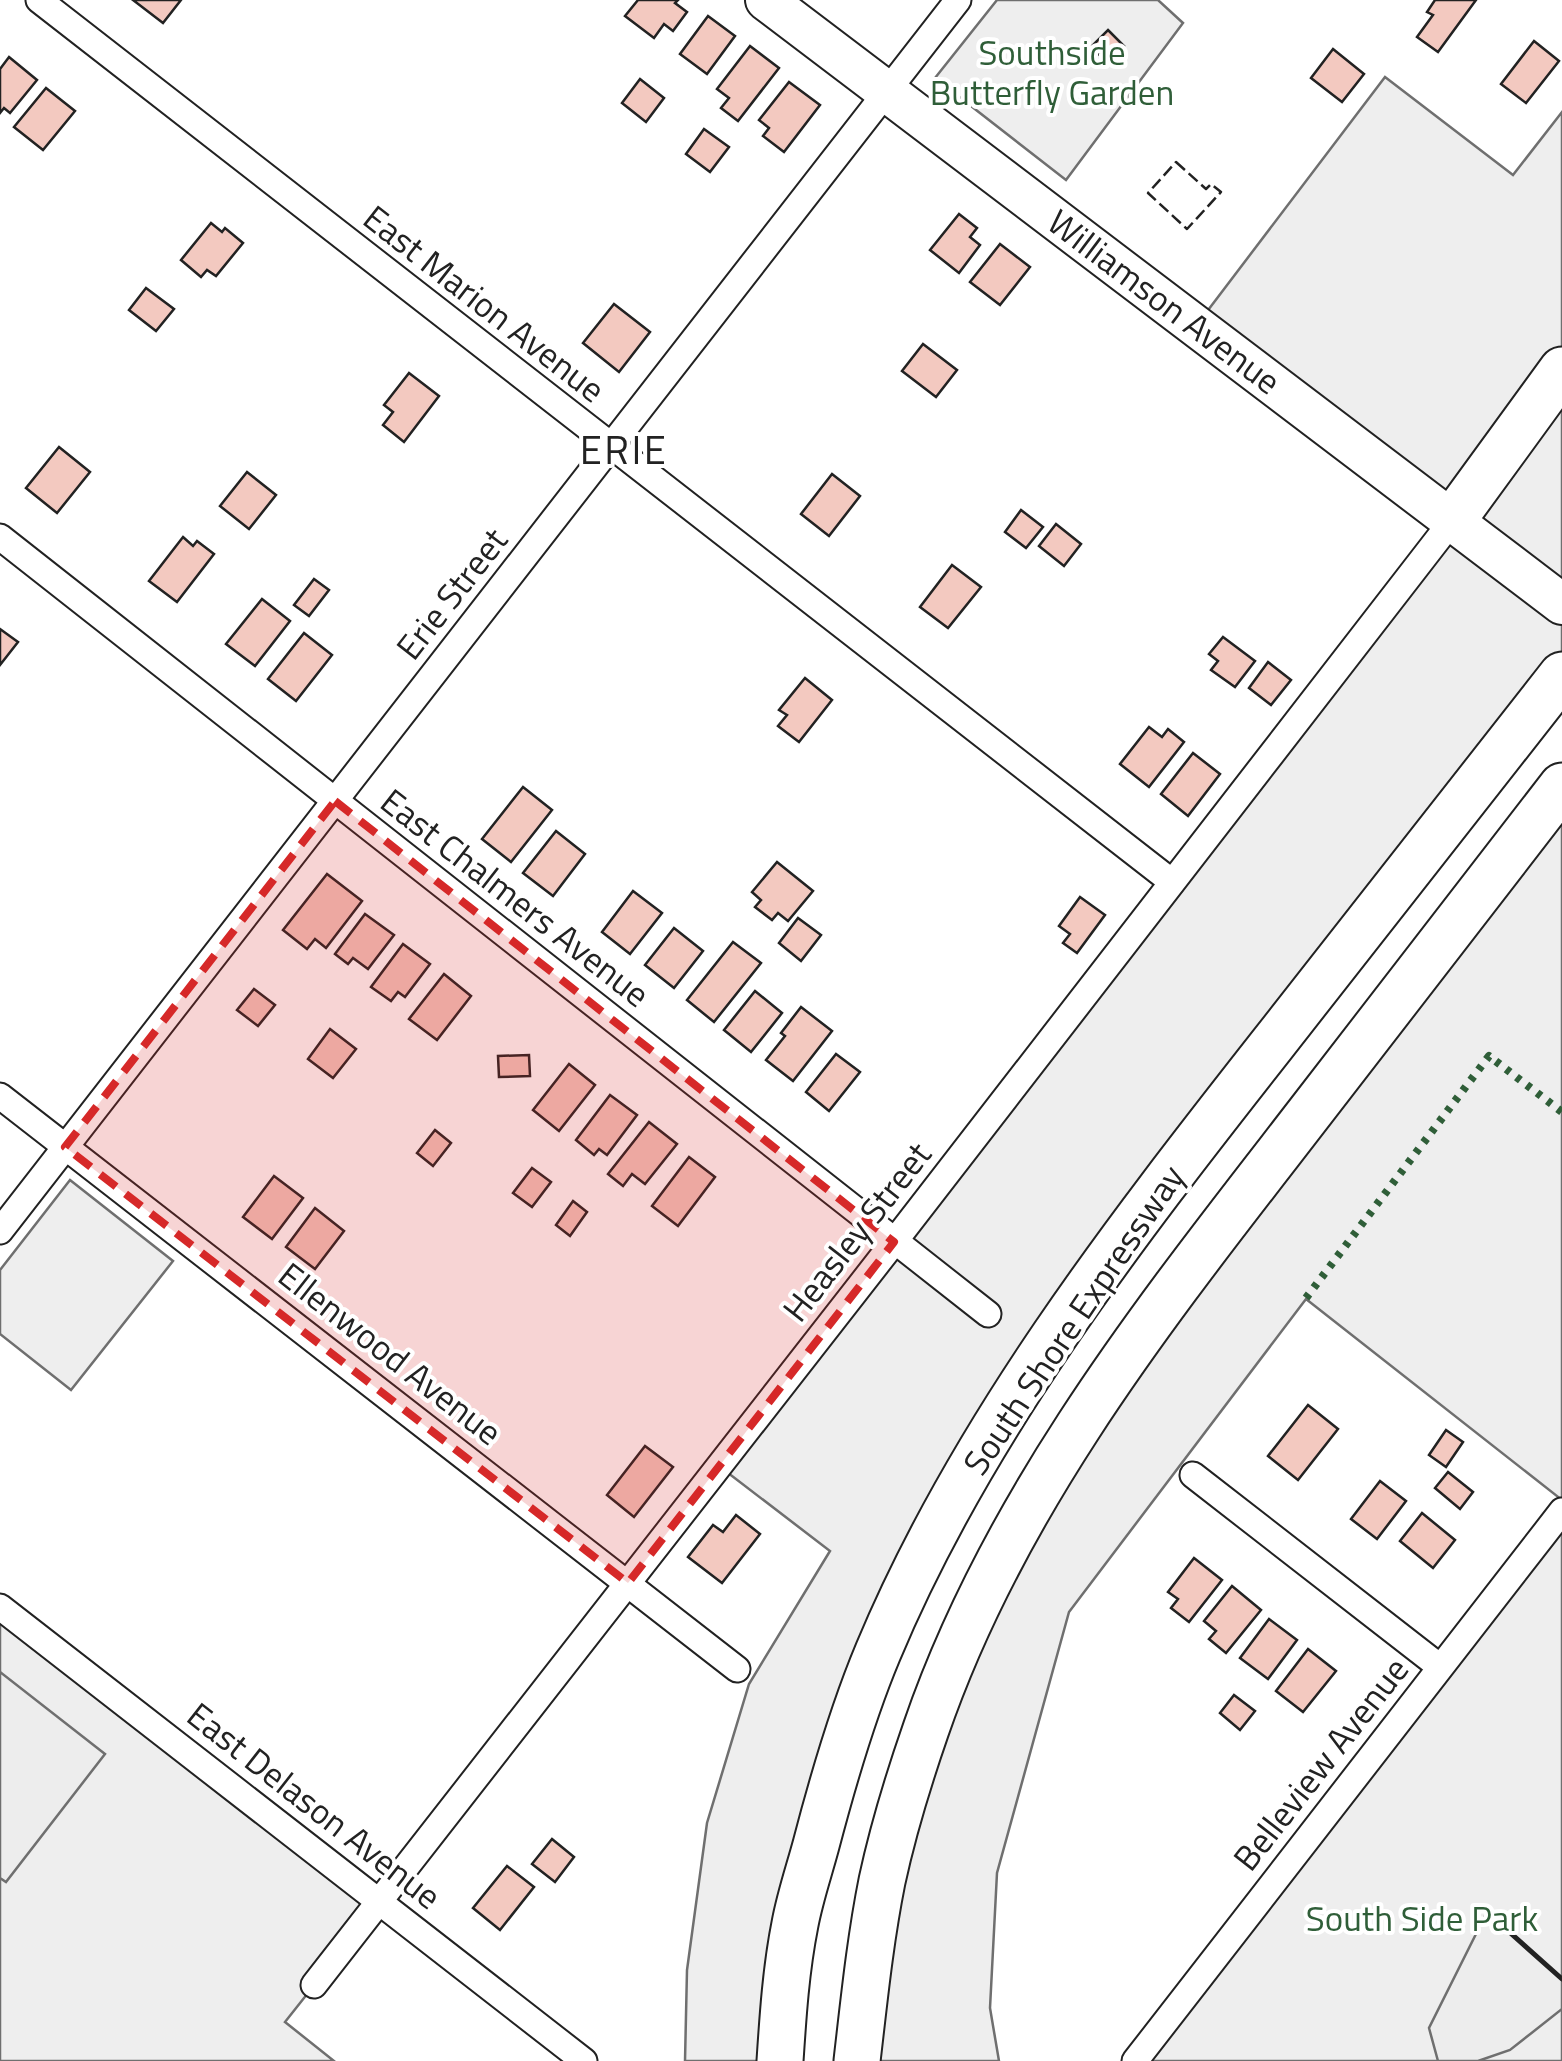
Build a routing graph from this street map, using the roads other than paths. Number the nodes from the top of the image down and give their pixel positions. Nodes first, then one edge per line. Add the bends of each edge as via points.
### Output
1 (39, 0) edge
2 (766, 0) edge
3 (958, 0) edge
4 (887, 92) junction
5 (1562, 370) edge
6 (610, 446) junction
7 (1452, 521) junction
8 (0, 537) edge
9 (1562, 604) edge
10 (1562, 676) edge
11 (1562, 786) edge
12 (335, 801) junction
13 (1172, 882) junction
14 (0, 1096) edge
15 (65, 1147) junction
16 (0, 1231) edge
17 (894, 1242) junction
18 (988, 1314) dead end
19 (1193, 1475) dead end
20 (1562, 1511) edge
21 (628, 1583) junction
22 (0, 1606) edge
23 (1440, 1667) junction
24 (737, 1668) dead end
25 (380, 1902) junction
26 (314, 1985) dead end
27 (584, 2061) edge
28 (780, 2061) edge
29 (857, 2061) edge
30 (1135, 2061) edge

1 - 6 street, East Marion Avenue
2 - 4 main road, Williamson Avenue
3 - 4 street, Erie Street
4 - 6 street, Erie Street
4 - 7 main road, Williamson Avenue
5 - 7 highway
6 - 12 street, Erie Street
6 - 13 street, East Marion Avenue
7 - 9 main road, Williamson Avenue
7 - 13 street, Heasley Street
8 - 12 street, East Chalmers Avenue
10 - 28 highway, South Shore Expressway via 1093,1282 1016,1393 946,1513 878,1652 830,1788 795,1923
11 - 29 highway, South Shore Expressway via 1162,1305 1078,1426 999,1559 947,1674 904,1800 883,1878
12 - 15 street, Erie Street
12 - 17 street, East Chalmers Avenue
13 - 17 street, Heasley Street
14 - 15 street, Ellenwood Avenue
15 - 16 street, Erie Street
15 - 21 street, Ellenwood Avenue
17 - 18 street, East Chalmers Avenue
17 - 21 street, Heasley Street
19 - 23 street
20 - 23 street, Belleview Avenue
21 - 24 street, Ellenwood Avenue
21 - 25 street, Heasley Street
22 - 25 street, East Delason Avenue
23 - 30 street, Belleview Avenue
25 - 26 street, Heasley Street
25 - 27 street, East Delason Avenue

